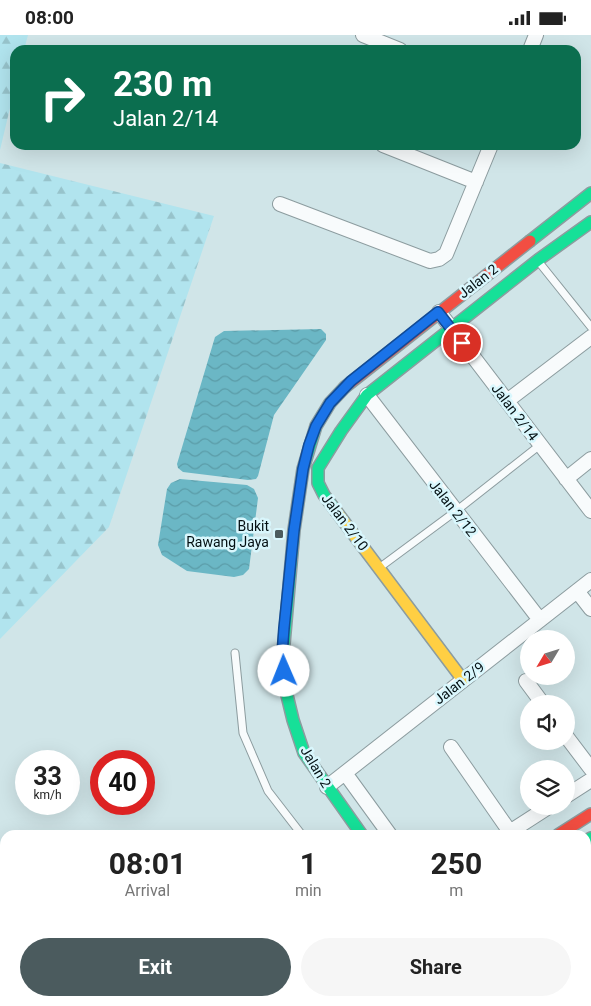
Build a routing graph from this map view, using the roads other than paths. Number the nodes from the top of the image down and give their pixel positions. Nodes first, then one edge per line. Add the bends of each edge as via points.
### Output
1 (363, 35) edge
2 (388, 45) edge
3 (395, 150) edge
4 (489, 150) edge
5 (476, 182) junction
6 (591, 193) edge
7 (280, 204) dead end
8 (591, 221) edge
9 (538, 260) junction
10 (438, 312) junction
11 (591, 327) edge
12 (451, 329) junction
13 (591, 337) edge
14 (367, 395) junction
15 (507, 401) junction
16 (540, 445) junction
17 (591, 459) edge
18 (566, 479) junction
19 (456, 511) junction
20 (591, 511) edge
21 (379, 568) junction
22 (591, 580) edge
23 (577, 591) junction
24 (591, 609) edge
25 (540, 620) junction
26 (235, 653) dead end
27 (463, 680) junction
28 (451, 747) dead end
29 (575, 748) edge
30 (591, 769) edge
31 (345, 773) junction
32 (591, 781) edge
33 (327, 787) junction
34 (575, 791) edge
35 (591, 814) edge
36 (536, 815) edge
37 (298, 830) edge
38 (358, 830) edge
39 (386, 830) edge
40 (505, 830) edge
41 (512, 830) edge
42 (566, 830) edge

1 - 2 street
3 - 5 street
4 - 5 street
5 - 7 street via 446,254 430,261
6 - 10 street, Jalan 2
8 - 9 street, Jalan 2/10
9 - 11 lane
9 - 12 street, Jalan 2/10
10 - 12 street, Jalan 2/14
10 - 33 street, Jalan 2 via 351,381 330,403 316,426 303,469 282,655 292,720 304,753
12 - 14 street, Jalan 2/10
12 - 15 street, Jalan 2/14
13 - 15 street
14 - 19 street, Jalan 2/12
14 - 21 street, Jalan 2/10 via 323,460 317,475 324,495
15 - 16 street, Jalan 2/14
16 - 18 street, Jalan 2/14
16 - 19 lane
17 - 18 street
18 - 20 street, Jalan 2/14
19 - 21 lane
19 - 25 street, Jalan 2/12
21 - 27 street, Jalan 2/10
22 - 23 street, Jalan 2/9
23 - 24 street
23 - 25 street, Jalan 2/9
25 - 27 street, Jalan 2/9
26 - 37 lane via 243,733 268,791
27 - 31 street, Jalan 2/9
28 - 40 street
29 - 30 street
31 - 33 street, Jalan 2/9
31 - 39 street
32 - 34 street
33 - 38 street, Jalan 2
35 - 42 street
36 - 41 street

